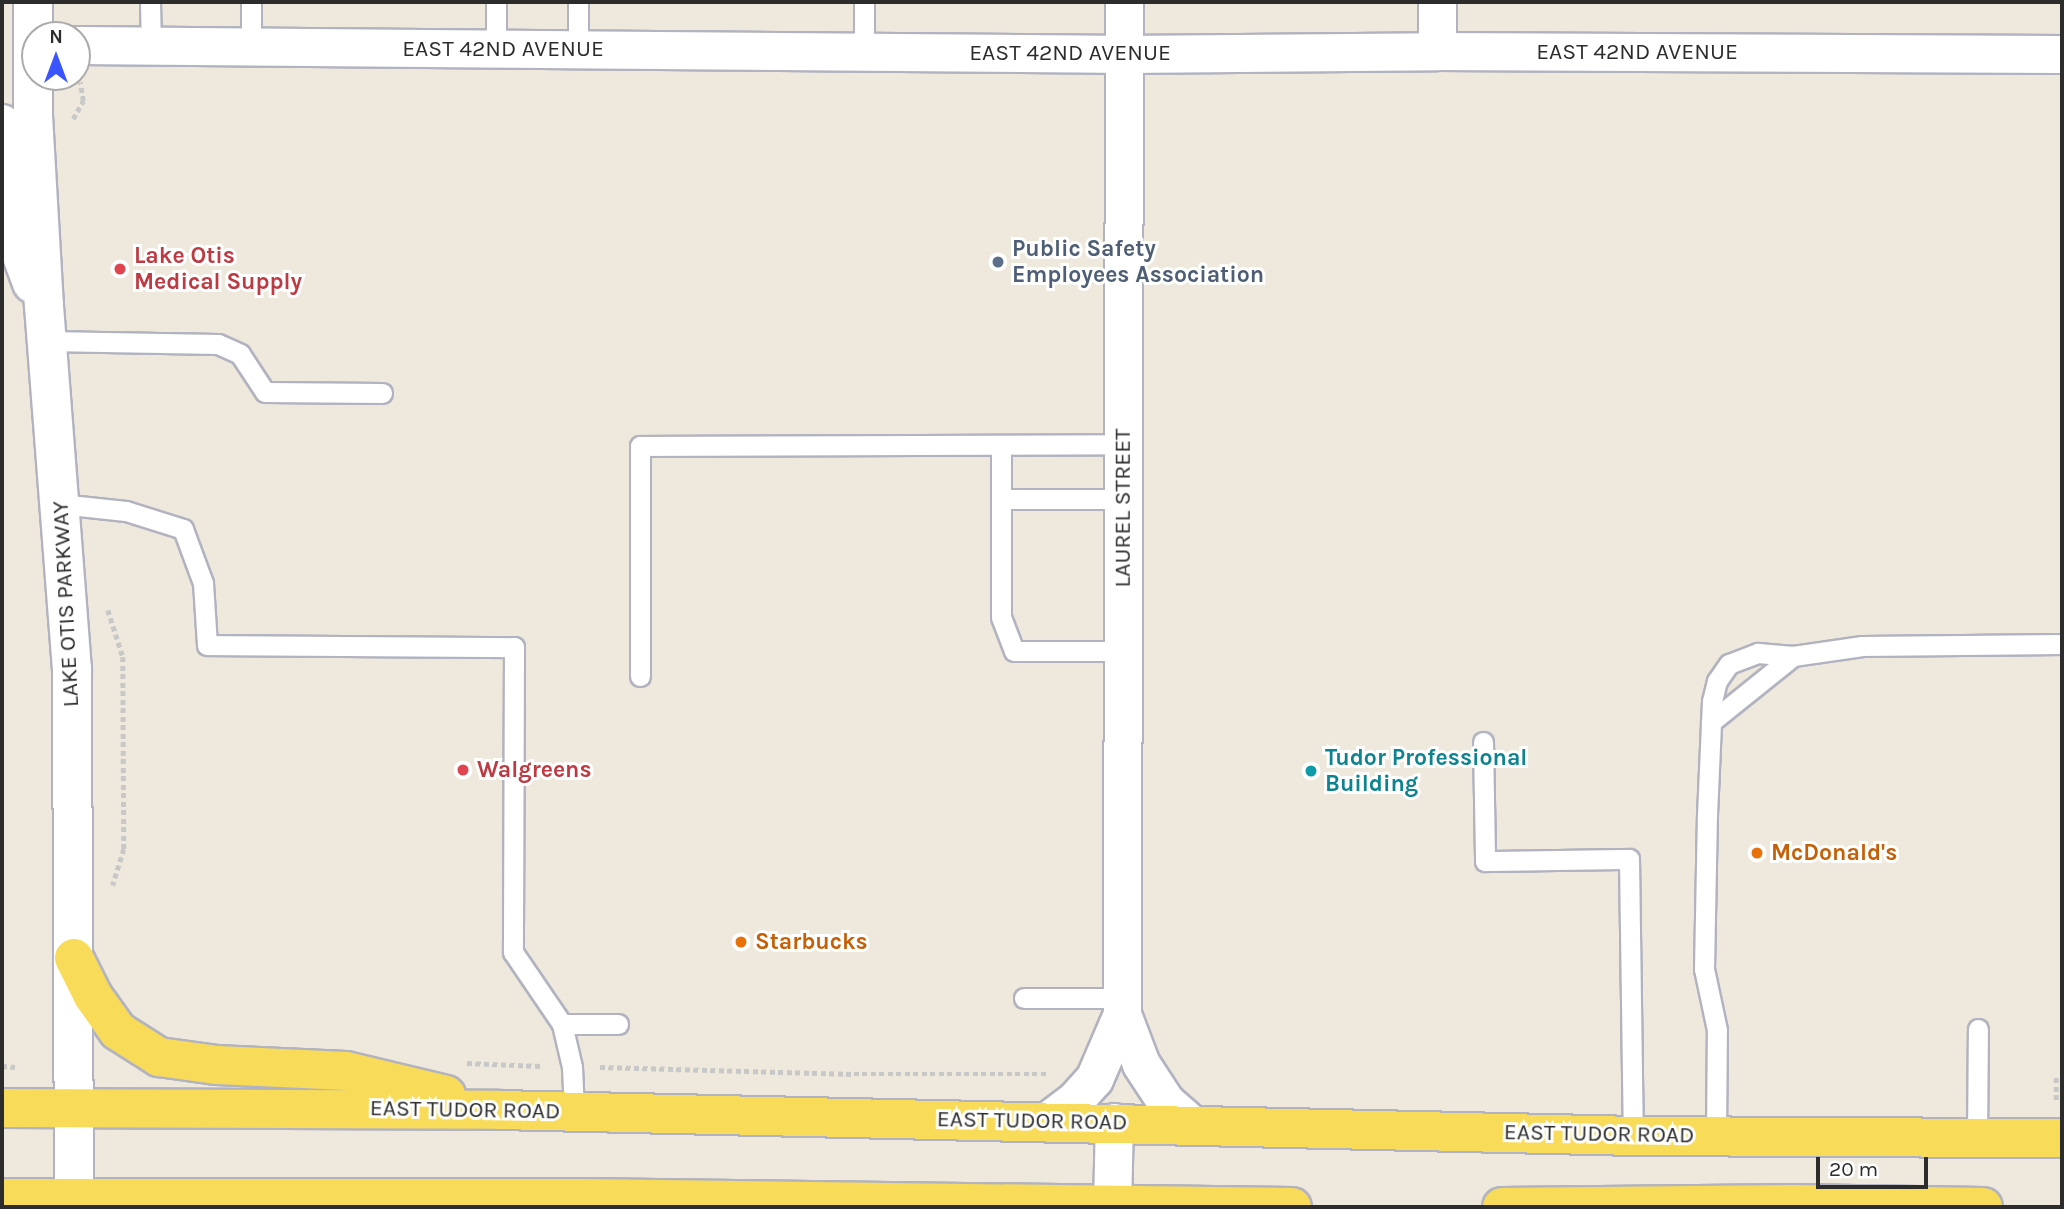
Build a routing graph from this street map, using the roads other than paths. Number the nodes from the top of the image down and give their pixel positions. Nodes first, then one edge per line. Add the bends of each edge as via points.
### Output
1 (4, 2) edge
2 (33, 2) edge
3 (150, 2) edge
4 (251, 2) edge
5 (496, 2) edge
6 (578, 2) edge
7 (864, 2) edge
8 (1124, 2) edge
9 (1437, 2) edge
10 (33, 21) edge
11 (21, 34) edge
12 (91, 45) edge
13 (151, 45) junction
14 (251, 47) junction
15 (496, 49) junction
16 (579, 50) junction
17 (1437, 51) junction
18 (864, 52) junction
19 (1124, 54) junction
20 (2062, 54) edge
21 (33, 91) edge
22 (2, 124) edge
23 (46, 324) junction
24 (382, 393) dead end
25 (1124, 444) junction
26 (1000, 445) junction
27 (1001, 499) junction
28 (1123, 499) junction
29 (60, 504) junction
30 (2062, 644) edge
31 (1123, 651) junction
32 (1793, 656) junction
33 (640, 676) dead end
34 (1711, 722) junction
35 (1483, 742) dead end
36 (74, 958) junction
37 (1024, 998) dead end
38 (1122, 1006) junction
39 (562, 1024) junction
40 (618, 1024) dead end
41 (1978, 1029) dead end
42 (2, 1108) edge
43 (73, 1108) junction
44 (499, 1110) junction
45 (574, 1111) junction
46 (1047, 1121) junction
47 (1114, 1122) junction
48 (2059, 1123) edge
49 (1192, 1125) junction
50 (1716, 1135) junction
51 (1633, 1136) junction
52 (1977, 1137) junction
53 (2, 1198) edge
54 (74, 1202) edge
55 (222, 1203) edge
56 (704, 1203) edge
57 (1112, 1205) edge
58 (1207, 1206) edge
59 (1882, 1206) edge
60 (1292, 1207) edge
61 (1502, 1207) edge
62 (1983, 1207) edge

1 - 11 main road
2 - 10 main road, LAKE OTIS PARKWAY
3 - 13 lane
4 - 14 lane
5 - 15 lane
6 - 16 lane
7 - 18 lane
8 - 19 street, LAUREL STREET
9 - 17 street
12 - 13 street, EAST 42ND AVENUE
13 - 14 street, EAST 42ND AVENUE
14 - 15 street, EAST 42ND AVENUE
15 - 16 street, EAST 42ND AVENUE
16 - 18 street, EAST 42ND AVENUE
17 - 19 street, EAST 42ND AVENUE
17 - 20 street, EAST 42ND AVENUE
18 - 19 street, EAST 42ND AVENUE
19 - 25 street, LAUREL STREET
21 - 23 main road, LAKE OTIS PARKWAY
22 - 23 main road via 15,240
23 - 24 lane via 218,344 240,354 265,392
23 - 29 main road, LAKE OTIS PARKWAY
25 - 26 lane
25 - 28 street, LAUREL STREET
26 - 27 lane
26 - 33 lane via 640,446
27 - 28 lane
27 - 31 lane via 1002,617 1014,651
28 - 31 street, LAUREL STREET
29 - 36 main road, LAKE OTIS PARKWAY via 72,670
29 - 39 lane via 126,511 183,529 203,583 207,645 514,647 513,952
30 - 32 lane via 1862,646
31 - 38 street, LAUREL STREET
32 - 34 lane
32 - 34 lane via 1758,653 1729,664 1717,681
34 - 50 lane via 1704,969 1717,1030
35 - 51 lane via 1485,861 1629,859
36 - 43 main road, LAKE OTIS PARKWAY
36 - 44 main road via 118,1031 159,1057 362,1074
37 - 38 lane
38 - 46 street, LAUREL STREET via 1094,1079
38 - 49 street, LAUREL STREET via 1141,1064 1166,1102
39 - 40 lane
39 - 45 lane via 572,1067
41 - 52 lane
42 - 43 main road, EAST TUDOR ROAD
43 - 44 main road, EAST TUDOR ROAD
43 - 54 main road, LAKE OTIS PARKWAY
44 - 45 main road, EAST TUDOR ROAD
45 - 46 main road, EAST TUDOR ROAD
46 - 47 main road, EAST TUDOR ROAD
47 - 49 main road, EAST TUDOR ROAD
47 - 57 street
48 - 52 main road, EAST TUDOR ROAD
49 - 51 main road, EAST TUDOR ROAD
50 - 51 main road, EAST TUDOR ROAD
50 - 52 main road, EAST TUDOR ROAD
53 - 54 main road
54 - 55 main road
55 - 56 main road
56 - 57 main road
57 - 58 main road
58 - 60 main road
59 - 61 main road
59 - 62 main road

